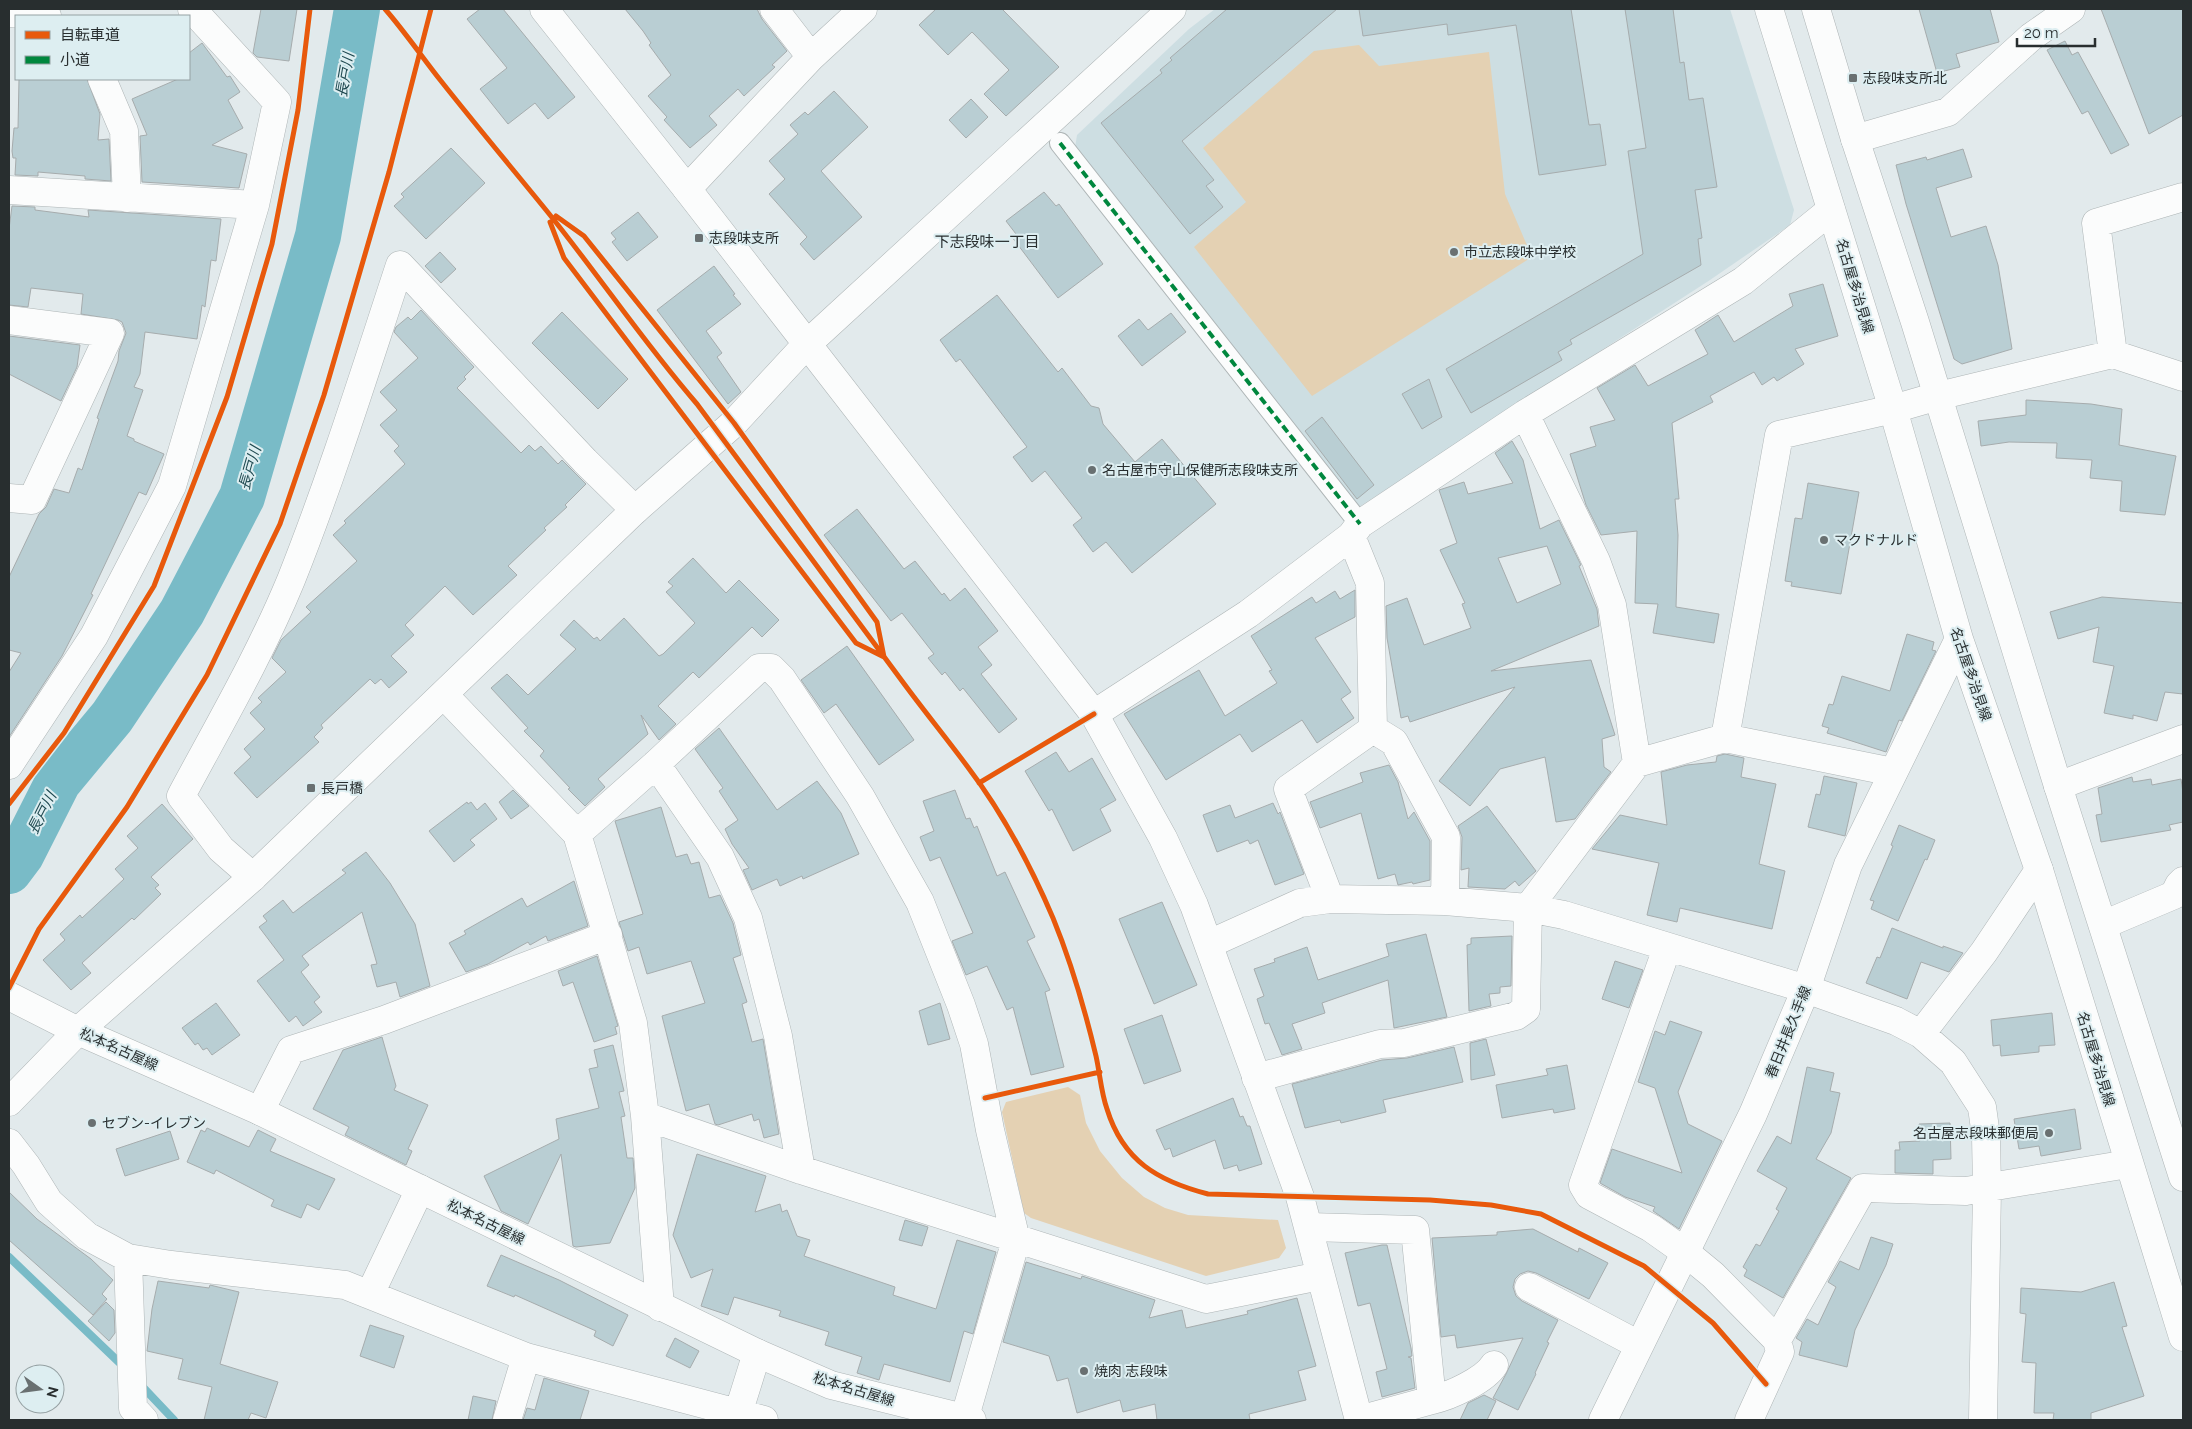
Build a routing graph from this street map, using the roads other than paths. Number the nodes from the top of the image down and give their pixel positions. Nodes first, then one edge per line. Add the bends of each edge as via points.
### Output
1 (192, 9) edge
2 (544, 9) edge
3 (774, 9) edge
4 (863, 9) edge
5 (1172, 9) edge
6 (1769, 9) edge
7 (1816, 9) edge
8 (2071, 9) edge
9 (9, 12) edge
10 (38, 15) edge
11 (811, 57) junction
12 (102, 80) edge
13 (1855, 139) junction
14 (1060, 143) dead end
15 (9, 190) edge
16 (688, 190) junction
17 (2183, 197) edge
18 (128, 198) junction
19 (255, 205) junction
20 (1831, 210) junction
21 (9, 320) edge
22 (806, 345) junction
23 (2113, 354) junction
24 (2183, 377) edge
25 (1938, 396) junction
26 (1893, 409) junction
27 (1525, 414) junction
28 (9, 498) edge
29 (635, 510) junction
30 (1356, 530) junction
31 (1959, 639) junction
32 (444, 695) junction
33 (1094, 714) junction
34 (1373, 729) junction
35 (1725, 738) junction
36 (2183, 738) edge
37 (1637, 763) junction
38 (656, 764) junction
39 (9, 765) edge
40 (1893, 772) junction
41 (2058, 786) junction
42 (577, 834) junction
43 (2039, 870) junction
44 (252, 876) junction
45 (2183, 881) edge
46 (1330, 899) junction
47 (1445, 901) junction
48 (1528, 908) junction
49 (2103, 925) junction
50 (608, 935) junction
51 (1209, 944) junction
52 (1667, 948) junction
53 (1806, 990) junction
54 (9, 996) edge
55 (78, 1031) junction
56 (1921, 1034) junction
57 (1256, 1078) junction
58 (9, 1102) edge
59 (260, 1111) junction
60 (645, 1116) junction
61 (9, 1143) edge
62 (2178, 1146) edge
63 (2128, 1164) junction
64 (801, 1170) junction
65 (2183, 1177) edge
66 (420, 1189) junction
67 (1988, 1189) junction
68 (1309, 1227) junction
69 (1016, 1240) junction
70 (1685, 1252) junction
71 (128, 1258) junction
72 (1320, 1276) junction
73 (1529, 1287) dead end
74 (370, 1294) junction
75 (660, 1308) junction
76 (2183, 1336) edge
77 (1776, 1340) junction
78 (1639, 1345) junction
79 (757, 1353) junction
80 (526, 1357) junction
81 (1494, 1365) dead end
82 (1432, 1400) junction
83 (138, 1409) edge
84 (746, 1418) edge
85 (507, 1420) edge
86 (967, 1420) edge
87 (1359, 1420) edge
88 (1603, 1420) edge
89 (1749, 1420) edge
90 (1983, 1420) edge

1 - 19 street via 277,102
2 - 16 street
3 - 11 street
4 - 11 street
5 - 22 street
6 - 20 street, 名古屋多治見線
7 - 13 street
8 - 13 street via 2031,37 1948,112
9 - 10 street
11 - 16 street
12 - 18 street via 124,131
13 - 25 street
14 - 30 street
15 - 18 street
16 - 22 street
17 - 23 street via 2096,223
18 - 19 street
19 - 39 street via 172,486 94,636
20 - 26 street, 名古屋多治見線
20 - 27 street via 1743,282
21 - 28 street via 110,333 32,500
22 - 29 street via 734,423
22 - 33 street
23 - 24 street
23 - 25 street
25 - 26 street
25 - 41 street
26 - 31 street, 名古屋多治見線
26 - 35 street via 1779,435
27 - 30 street
27 - 37 street via 1596,561 1612,605
29 - 32 street
29 - 44 street via 400,265 346,430 290,581 252,665 181,796 221,849
30 - 33 street via 1248,614
30 - 34 street via 1370,583
31 - 40 street, 春日井長久手線
31 - 43 street, 名古屋多治見線
32 - 42 street
32 - 44 street
33 - 51 street via 1163,838
34 - 46 street via 1288,789
34 - 47 street via 1394,742 1446,837
35 - 37 street
35 - 40 street
36 - 41 street
37 - 48 street
38 - 42 street
38 - 64 street via 720,857 748,918 778,1036
38 - 69 street via 759,668 771,668 782,679 860,796 920,902 974,1044
40 - 53 street, 春日井長久手線 via 1848,865
41 - 49 street
42 - 50 street
43 - 56 street via 1984,952
43 - 63 street, 名古屋多治見線
44 - 55 street
45 - 49 street via 2174,895
46 - 47 street
46 - 51 street via 1300,903
47 - 48 street
48 - 52 street via 1564,915
48 - 57 street via 1526,1009 1516,1016 1404,1043 1380,1044
49 - 62 street
50 - 59 street via 384,1020 291,1050
50 - 60 street via 633,1023
51 - 57 street
52 - 53 street
52 - 70 street via 1583,1185 1589,1195 1651,1228
53 - 56 street via 1896,1021
53 - 70 street, 春日井長久手線 via 1753,1114
54 - 55 street, 松本名古屋線
55 - 58 street
55 - 59 street, 松本名古屋線
56 - 67 street via 1953,1062 1982,1107
57 - 68 street
59 - 66 street, 松本名古屋線
60 - 64 street
60 - 75 street
61 - 71 street via 49,1202 87,1236
62 - 65 street
63 - 67 street
63 - 76 street, 名古屋多治見線
64 - 69 street
66 - 74 street
66 - 75 street, 松本名古屋線
67 - 77 street via 1863,1188
67 - 90 street
68 - 72 street
68 - 82 street via 1415,1230
69 - 72 street via 1206,1299
69 - 86 street
70 - 77 street via 1713,1275
70 - 78 street, 春日井長久手線
71 - 74 street via 345,1286
71 - 83 street via 131,1355
72 - 87 street
73 - 78 street
74 - 80 street
75 - 79 street, 松本名古屋線
77 - 89 street via 1780,1352
78 - 88 street, 春日井長久手線
79 - 84 street
79 - 86 street, 松本名古屋線 via 831,1385
80 - 84 street
80 - 85 street
81 - 82 street via 1489,1373 1445,1397
82 - 87 street

